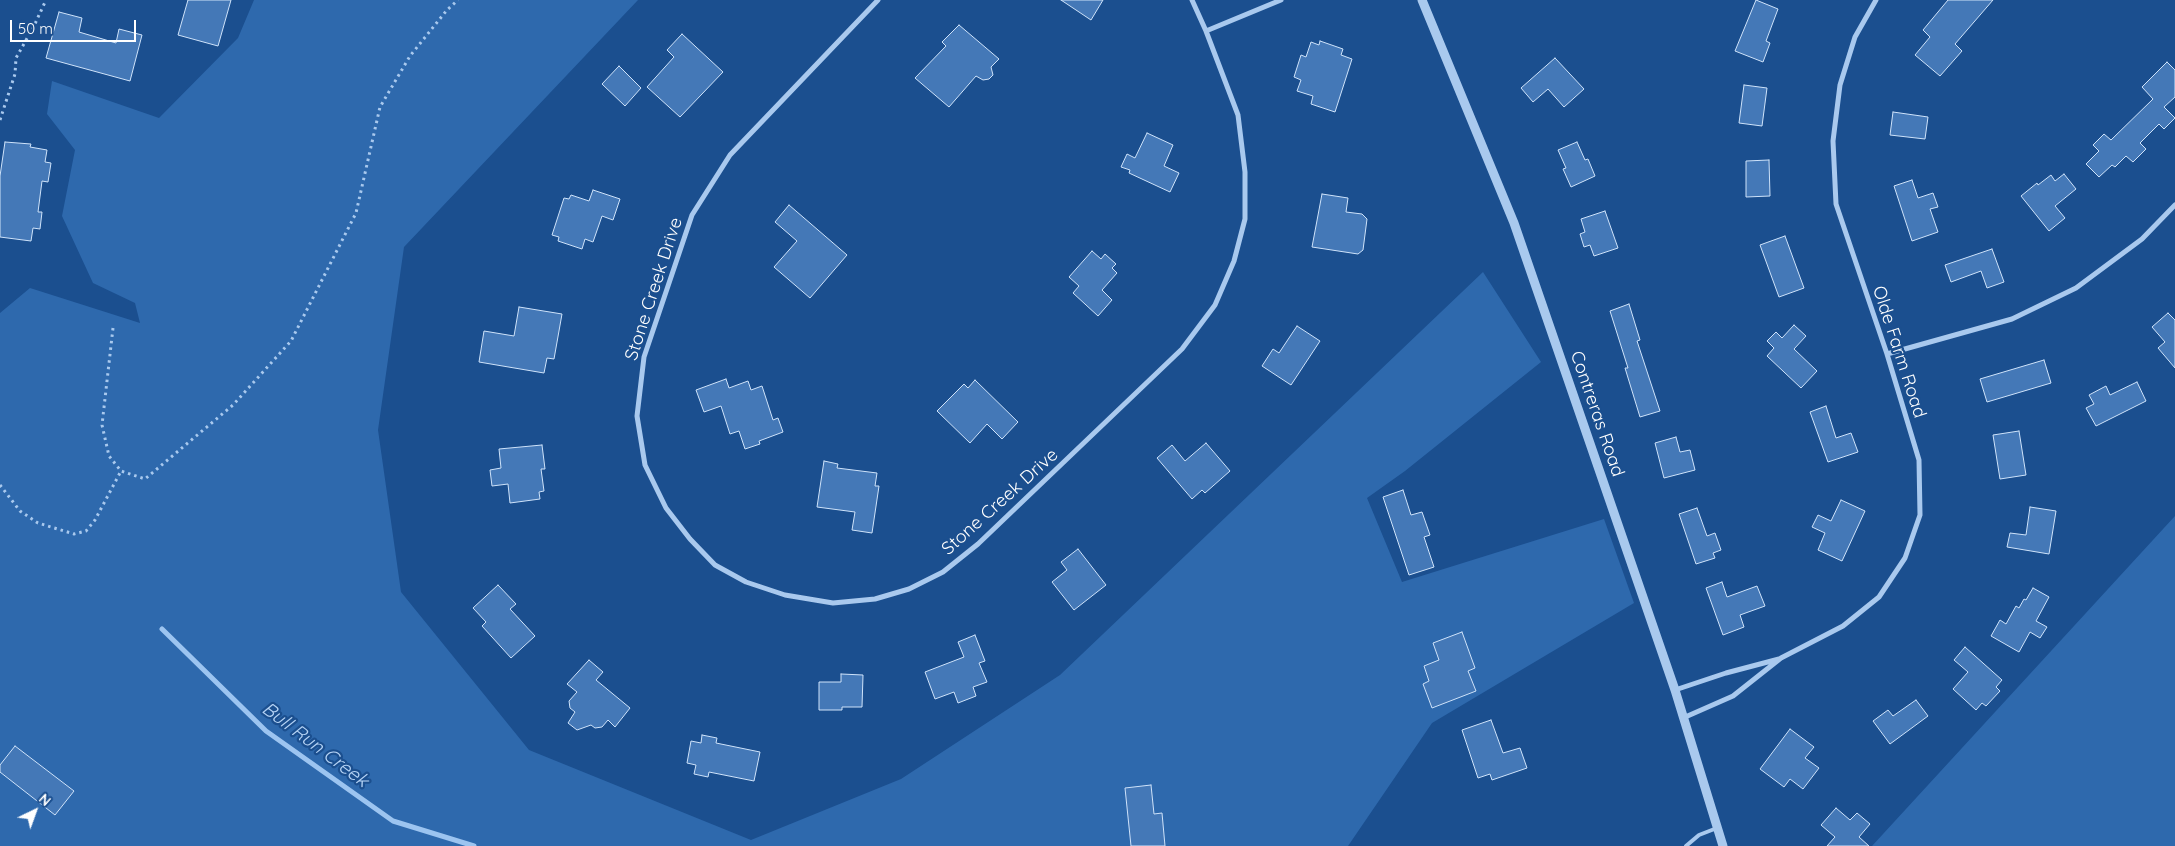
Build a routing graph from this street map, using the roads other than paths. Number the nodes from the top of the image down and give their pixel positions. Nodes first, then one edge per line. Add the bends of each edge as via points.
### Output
1 (878, 0) edge
2 (1192, 0) edge
3 (1281, 0) edge
4 (1422, 0) edge
5 (1876, 0) edge
6 (1206, 31) junction
7 (2175, 205) edge
8 (1887, 354) junction
9 (1781, 658) junction
10 (1675, 690) junction
11 (1683, 718) junction
12 (1717, 828) junction
13 (1686, 846) edge
14 (1723, 846) edge

1 - 6 street, Stone Creek Drive via 730,155 692,215 644,357 637,416 645,465 666,508 715,564 746,582 778,593 833,603 875,599 908,589 943,572 978,544 1175,356 1215,305 1234,261 1245,219 1245,172 1238,115
2 - 6 street, Stone Creek Drive
3 - 6 street
4 - 10 street, Contreras Road via 1514,223
5 - 8 street, Olde Farm Road via 1855,37 1840,85 1833,141 1836,204
7 - 8 street via 2142,239 2076,288 2012,319
8 - 9 street, Olde Farm Road via 1919,460 1920,515 1905,558 1879,597 1843,626
9 - 10 street, Olde Farm Road
9 - 11 street, Olde Farm Road via 1733,696
10 - 11 street, Contreras Road
11 - 12 street, Contreras Road
12 - 13 lane
12 - 14 street, Contreras Road

